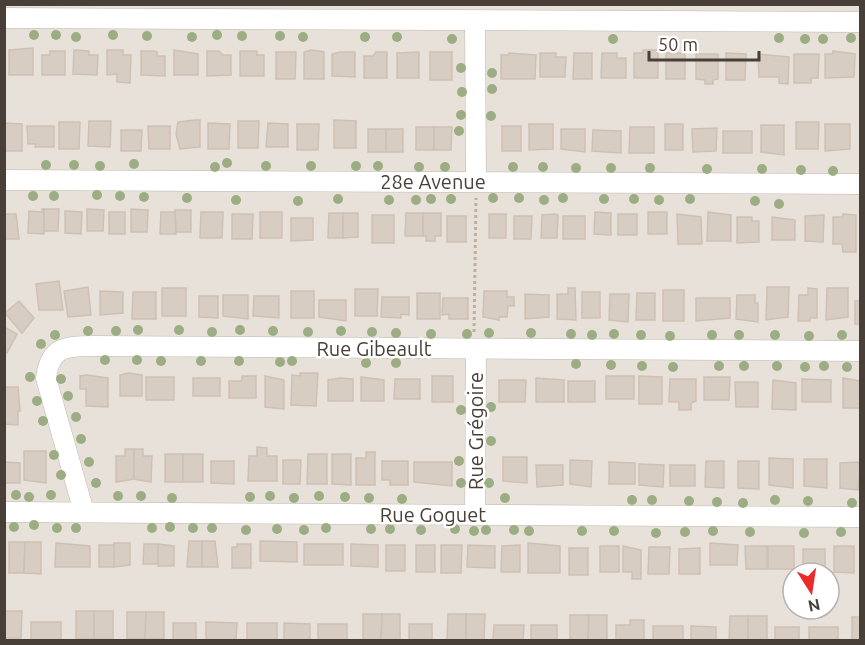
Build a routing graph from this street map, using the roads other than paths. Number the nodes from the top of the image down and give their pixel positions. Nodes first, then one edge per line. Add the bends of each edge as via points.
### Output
1 (586, 13) edge
2 (760, 13) edge
3 (4, 18) edge
4 (475, 21) junction
5 (861, 22) edge
6 (4, 180) edge
7 (476, 181) junction
8 (861, 184) edge
9 (476, 349) junction
10 (861, 351) edge
11 (4, 512) edge
12 (84, 512) junction
13 (475, 514) junction
14 (861, 517) edge

1 - 2 street
1 - 4 street
2 - 5 street
3 - 4 street
4 - 7 street
6 - 7 street, 28e Avenue
7 - 8 street, 28e Avenue
9 - 10 street, Rue Gibeault
9 - 12 street, Rue Gibeault via 65,348 48,363 46,378
9 - 13 street, Rue Grégoire
11 - 12 street, Rue Goguet
12 - 13 street, Rue Goguet
13 - 14 street, Rue Goguet

